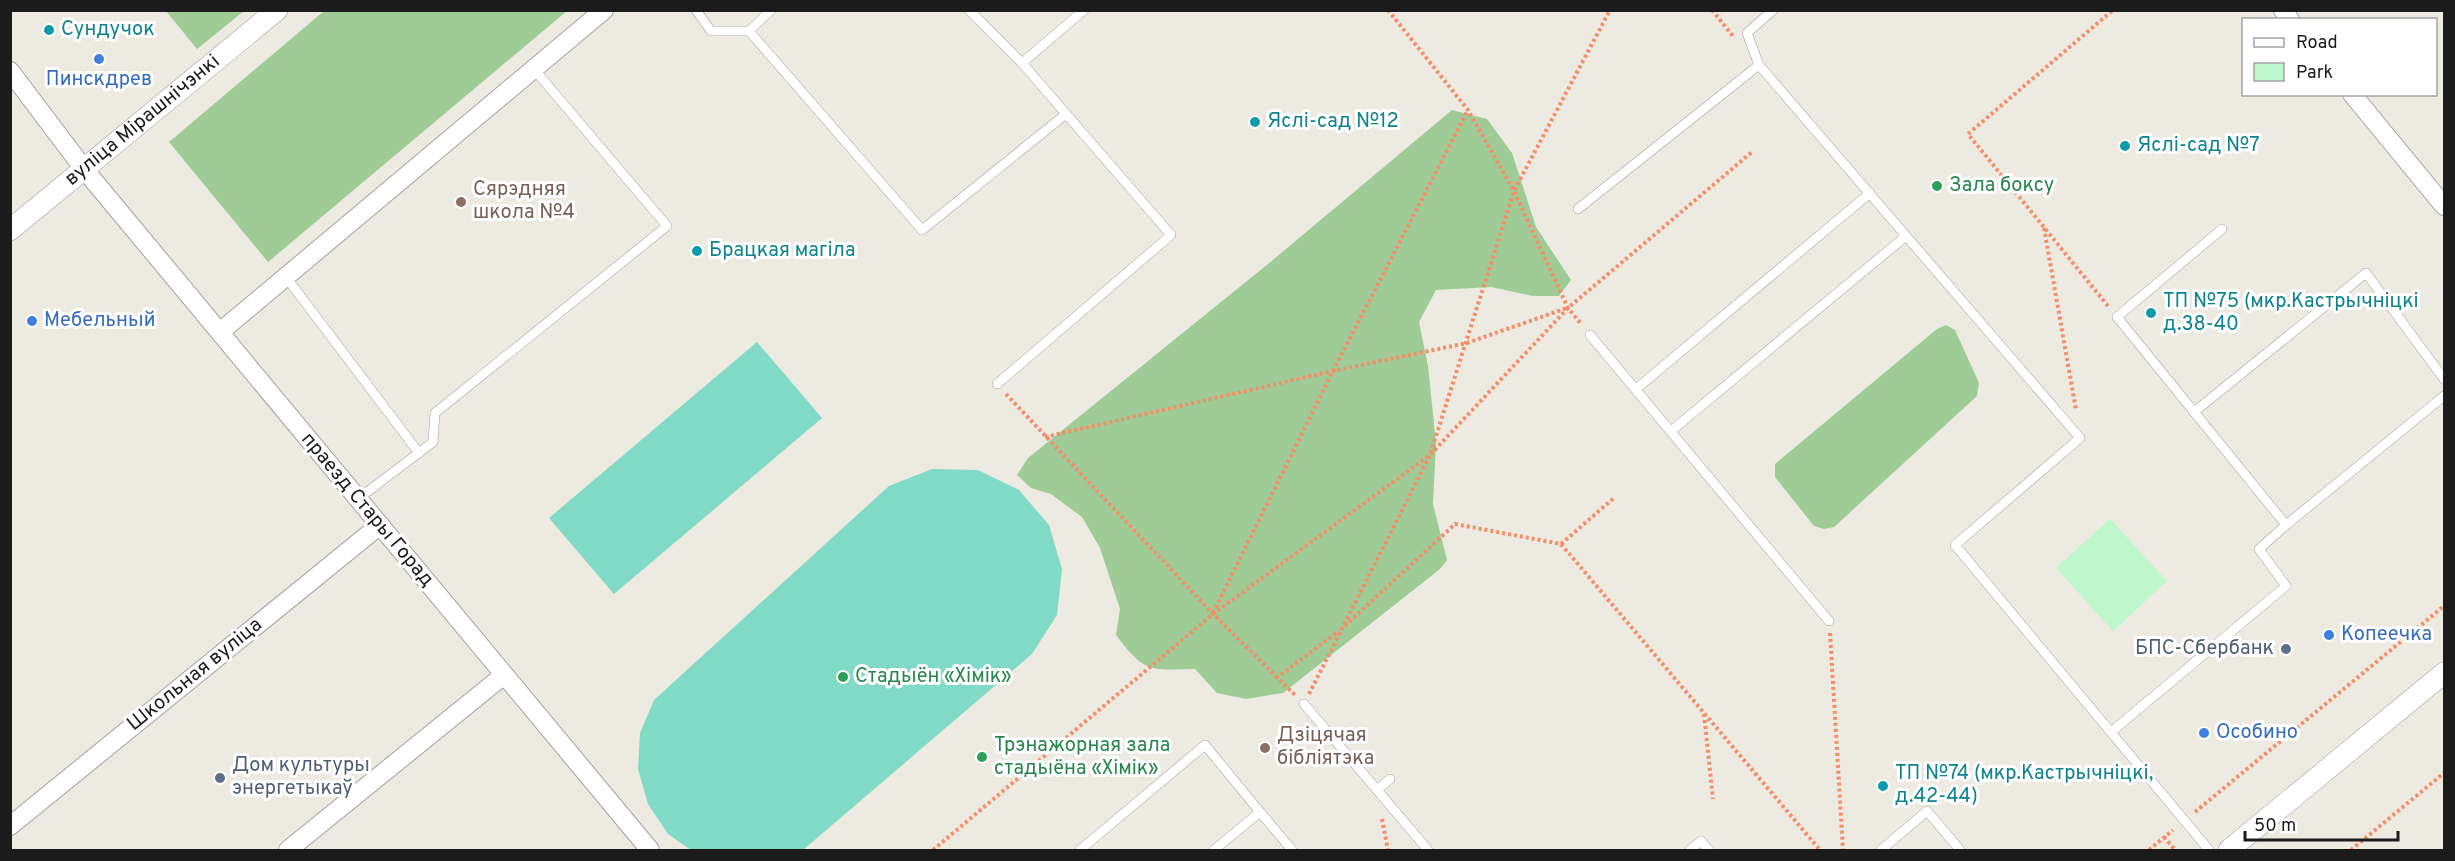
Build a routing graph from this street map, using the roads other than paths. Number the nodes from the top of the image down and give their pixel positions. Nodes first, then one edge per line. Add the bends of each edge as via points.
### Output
1 (277, 10) edge
2 (604, 10) edge
3 (696, 10) edge
4 (771, 10) edge
5 (969, 10) edge
6 (1084, 10) edge
7 (1773, 10) edge
8 (749, 31) junction
9 (1022, 63) junction
10 (1759, 65) junction
11 (533, 68) junction
12 (10, 71) edge
13 (2354, 96) edge
14 (1066, 114) junction
15 (84, 169) junction
16 (1870, 194) junction
17 (2445, 206) edge
18 (1578, 209) dead end
19 (2222, 229) dead end
20 (10, 230) edge
21 (1906, 236) junction
22 (286, 277) junction
23 (220, 332) junction
24 (1590, 335) road end
25 (2445, 379) edge
26 (997, 384) road end
27 (1636, 389) junction
28 (2445, 396) edge
29 (2194, 412) junction
30 (1671, 431) junction
31 (419, 453) junction
32 (358, 499) junction
33 (380, 525) junction
34 (2286, 525) junction
35 (1829, 621) road end
36 (2445, 673) edge
37 (504, 675) junction
38 (1304, 704) road end
39 (2110, 732) junction
40 (1390, 779) dead end
41 (1377, 790) junction
42 (1260, 812) junction
43 (10, 825) edge
44 (288, 850) edge
45 (650, 850) edge
46 (1080, 850) edge
47 (1214, 850) edge
48 (1292, 850) edge
49 (1428, 850) edge
50 (1690, 850) edge
51 (1709, 850) edge
52 (1881, 850) edge
53 (1960, 850) edge
54 (2209, 850) edge
55 (2229, 850) edge

1 - 15 street, вуліца Мірашнічэнкі
2 - 11 street
3 - 8 lane via 711,31
4 - 8 lane
5 - 9 lane
6 - 9 lane
7 - 10 lane via 1747,33
8 - 14 lane via 922,230
9 - 14 lane
10 - 16 lane
10 - 18 lane
11 - 22 street
11 - 31 lane via 667,226 435,413 433,442
12 - 15 street, праезд Стары Горад
13 - 17 street
14 - 26 lane via 1171,235
15 - 20 street, вуліца Мірашнічэнкі
15 - 23 street, праезд Стары Горад
16 - 21 lane
16 - 27 lane
19 - 29 lane via 2117,317
21 - 30 lane
21 - 39 lane via 2080,438 1955,545
22 - 23 street
22 - 31 lane
23 - 32 street, праезд Стары Горад
24 - 27 lane
25 - 29 lane via 2366,273
27 - 30 lane
28 - 34 lane
29 - 34 lane
30 - 35 lane
31 - 32 lane
32 - 33 street, праезд Стары Горад
33 - 37 street, праезд Стары Горад
33 - 43 street, Школьная вуліца
34 - 39 lane via 2259,549 2286,586
36 - 55 street
37 - 44 street
37 - 45 street, праезд Стары Горад
38 - 41 lane
39 - 54 lane
40 - 41 lane
41 - 49 lane
42 - 46 lane via 1205,745
42 - 47 lane
42 - 48 lane
50 - 51 lane via 1701,841
52 - 53 lane via 1927,811

